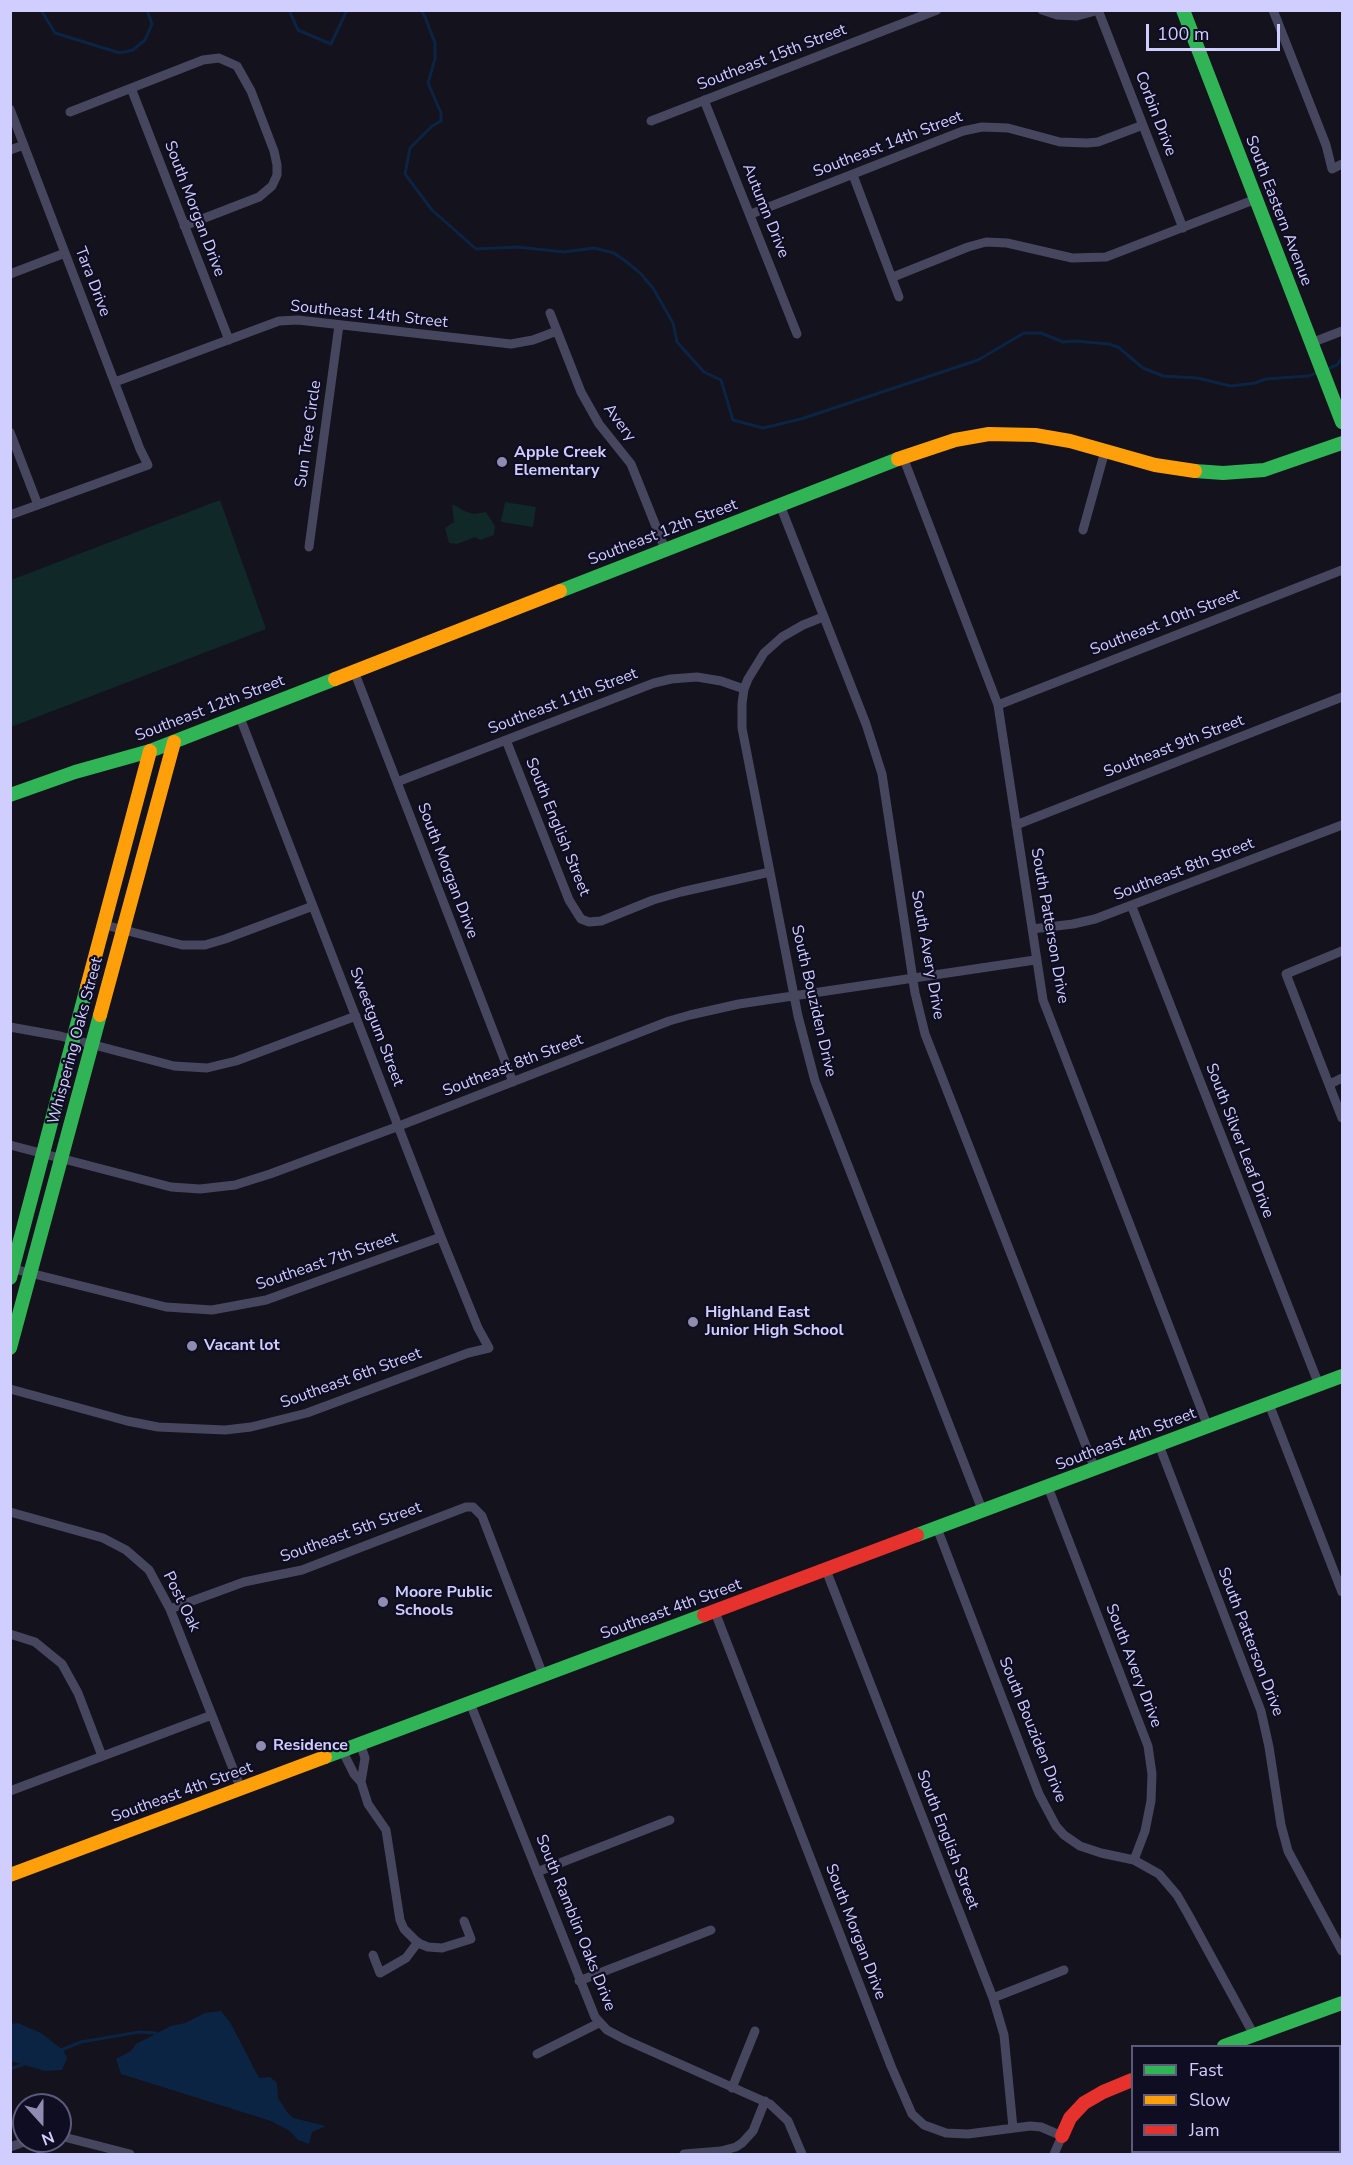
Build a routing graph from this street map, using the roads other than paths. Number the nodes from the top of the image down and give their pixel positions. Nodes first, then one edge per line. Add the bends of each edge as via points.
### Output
1 (937, 10) edge
2 (1041, 10) edge
3 (1183, 10) edge
4 (1273, 10) edge
5 (1098, 11) edge
6 (131, 88) junction
7 (704, 100) junction
8 (10, 109) edge
9 (70, 112) dead end
10 (651, 121) dead end
11 (1143, 125) junction
12 (24, 145) junction
13 (10, 150) edge
14 (1342, 164) edge
15 (853, 175) junction
16 (1256, 199) junction
17 (751, 214) junction
18 (184, 226) junction
19 (1183, 228) junction
20 (65, 253) junction
21 (10, 274) edge
22 (893, 277) junction
23 (899, 297) dead end
24 (550, 313) dead end
25 (339, 325) junction
26 (557, 331) junction
27 (1342, 331) edge
28 (797, 334) dead end
29 (229, 340) junction
30 (1311, 343) junction
31 (115, 382) junction
32 (1342, 422) edge
33 (10, 432) edge
34 (1342, 443) edge
35 (1105, 451) junction
36 (903, 457) junction
37 (38, 505) junction
38 (780, 506) junction
39 (10, 515) edge
40 (1083, 530) dead end
41 (309, 547) dead end
42 (665, 549) junction
43 (1342, 570) edge
44 (823, 617) junction
45 (354, 671) junction
46 (744, 689) junction
47 (1342, 697) edge
48 (998, 705) junction
49 (239, 715) junction
50 (506, 740) junction
51 (174, 742) junction
52 (150, 751) junction
53 (397, 782) junction
54 (10, 795) edge
55 (1016, 825) junction
56 (1342, 825) edge
57 (770, 872) junction
58 (313, 906) junction
59 (1132, 907) junction
60 (105, 925) junction
61 (1032, 929) junction
62 (123, 930) junction
63 (1342, 951) edge
64 (1035, 960) junction
65 (913, 978) junction
66 (794, 995) junction
67 (356, 1016) junction
68 (10, 1027) edge
69 (74, 1041) junction
70 (92, 1046) junction
71 (1342, 1078) edge
72 (513, 1082) junction
73 (1330, 1084) junction
74 (1342, 1118) edge
75 (399, 1126) junction
76 (10, 1145) edge
77 (44, 1153) junction
78 (62, 1159) junction
79 (441, 1237) junction
80 (11, 1272) edge
81 (31, 1273) junction
82 (10, 1348) edge
83 (489, 1348) joint
84 (1342, 1376) edge
85 (1319, 1385) junction
86 (10, 1389) edge
87 (1269, 1404) junction
88 (1208, 1427) junction
89 (1159, 1445) junction
90 (1095, 1469) junction
91 (1048, 1487) junction
92 (10, 1512) edge
93 (982, 1512) junction
94 (938, 1528) junction
95 (826, 1570) junction
96 (1342, 1592) edge
97 (170, 1609) junction
98 (715, 1612) junction
99 (10, 1634) edge
100 (543, 1675) junction
101 (470, 1702) junction
102 (212, 1715) junction
103 (360, 1743) junction
104 (342, 1750) junction
105 (102, 1756) junction
106 (361, 1782) junction
107 (242, 1789) junction
108 (10, 1791) edge
109 (670, 1820) dead end
110 (1134, 1860) junction
111 (537, 1872) junction
112 (10, 1875) edge
113 (464, 1921) dead end
114 (711, 1930) dead end
115 (418, 1942) junction
116 (1342, 1951) edge
117 (373, 1955) dead end
118 (1064, 1970) dead end
119 (579, 1981) junction
120 (993, 1998) junction
121 (1342, 2003) edge
122 (599, 2023) junction
123 (755, 2031) dead end
124 (1254, 2035) junction
125 (1227, 2045) edge
126 (537, 2054) dead end
127 (1131, 2080) edge
128 (732, 2088) junction
129 (765, 2102) junction
130 (1013, 2128) junction
131 (1062, 2136) junction
132 (72, 2139) edge
133 (130, 2154) edge
134 (684, 2154) edge
135 (802, 2154) edge
136 (1054, 2154) edge

1 - 7 street, Southeast 15th Street
2 - 5 street via 1077,16
3 - 16 street, South Eastern Avenue
4 - 14 street via 1332,169
5 - 11 street, Corbin Drive
6 - 9 street
6 - 18 street, South Morgan Drive
6 - 18 street via 203,60 219,58 231,62 245,77 274,151 278,165 275,181 266,192
7 - 10 street, Southeast 15th Street
7 - 17 street, Autumn Drive
8 - 12 street, Tara Drive
11 - 15 street, Southeast 14th Street via 1098,142 1081,143 1060,142 1008,128 973,129
11 - 19 street, Corbin Drive
12 - 13 street
12 - 20 street, Tara Drive
15 - 17 street, Southeast 14th Street
15 - 22 street
16 - 19 street
16 - 30 street, South Eastern Avenue
17 - 28 street, Autumn Drive
18 - 29 street, South Morgan Drive
19 - 22 street via 1094,259 986,242
20 - 21 street
20 - 31 street, Tara Drive
22 - 23 street
24 - 26 street, Avery
25 - 26 street, Southeast 14th Street via 511,344
25 - 29 street, Southeast 14th Street via 279,321
25 - 41 street, Sun Tree Circle
26 - 42 street, Avery via 590,410 637,476
27 - 30 street
29 - 31 street, Southeast 14th Street
30 - 32 street, South Eastern Avenue
31 - 37 street, Tara Drive via 148,465
33 - 37 street
34 - 35 street, Southeast 12th Street via 1281,465 1223,473 1179,470
35 - 36 street, Southeast 12th Street via 1056,438 1005,434 970,436
35 - 40 street
36 - 38 street, Southeast 12th Street
36 - 48 street, South Patterson Drive
37 - 39 street
38 - 42 street, Southeast 12th Street
38 - 44 street, South Avery Drive
42 - 45 street, Southeast 12th Street
43 - 48 street, Southeast 10th Street
44 - 46 street, South Bouziden Drive via 771,645
44 - 65 street, South Avery Drive via 882,774
45 - 49 street, Southeast 12th Street
45 - 53 street, South Morgan Drive
46 - 50 street, Southeast 11th Street via 707,678 671,679
46 - 57 street, South Bouziden Drive via 742,728
47 - 55 street, Southeast 9th Street
48 - 55 street, South Patterson Drive
49 - 51 street, Southeast 12th Street
49 - 58 street, Sweetgum Street
50 - 53 street, Southeast 11th Street
50 - 57 street, South English Street via 569,900 585,921 601,921 653,900
51 - 52 street, Southeast 12th Street
51 - 62 street, Whispering Oaks Street
52 - 54 street, Southeast 12th Street
52 - 60 street, Whispering Oaks Street
53 - 72 street, South Morgan Drive
55 - 61 street, South Patterson Drive
56 - 59 street, Southeast 8th Street
57 - 66 street, South Bouziden Drive
58 - 62 street via 205,945 182,945
58 - 67 street, Sweetgum Street
59 - 61 street, Southeast 8th Street via 1083,922
59 - 85 street, South Silver Leaf Drive
60 - 62 street
60 - 69 street, Whispering Oaks Street
61 - 64 street, South Patterson Drive
62 - 70 street, Whispering Oaks Street
63 - 73 street via 1286,974
64 - 65 street, Southeast 8th Street
64 - 88 street, South Patterson Drive via 1043,1000
65 - 66 street, Southeast 8th Street
65 - 90 street, South Avery Drive via 926,1034
66 - 72 street, Southeast 8th Street via 715,1008 669,1021
66 - 93 street, South Bouziden Drive via 815,1081
67 - 70 street via 207,1068 174,1066
67 - 75 street, Sweetgum Street
68 - 69 street
69 - 70 street
69 - 77 street, Whispering Oaks Street
70 - 78 street, Whispering Oaks Street
71 - 73 street
72 - 75 street, Southeast 8th Street
73 - 74 street
75 - 78 street, Southeast 8th Street via 251,1180 214,1188 171,1187
75 - 79 street, Sweetgum Street
76 - 77 street, Southeast 8th Street
77 - 78 street, Southeast 8th Street
77 - 80 street, Whispering Oaks Street
78 - 81 street, Whispering Oaks Street
79 - 81 street, Southeast 7th Street via 266,1300 212,1310 166,1307
79 - 83 street, Sweetgum Street
80 - 81 street, Southeast 7th Street
81 - 82 street, Whispering Oaks Street
83 - 86 street, Southeast 6th Street via 308,1413 225,1430 158,1427
84 - 85 street, Southeast 4th Street
85 - 87 street, Southeast 4th Street
87 - 88 street, Southeast 4th Street
87 - 96 street
88 - 89 street, Southeast 4th Street
89 - 90 street, Southeast 4th Street
89 - 116 street, South Patterson Drive via 1261,1711 1288,1851
90 - 91 street, Southeast 4th Street
91 - 93 street, Southeast 4th Street
91 - 110 street, South Avery Drive via 1148,1746 1151,1801
92 - 97 street, Post Oak via 95,1536 126,1550 149,1570
93 - 94 street, Southeast 4th Street
94 - 95 street, Southeast 4th Street
94 - 110 street, South Bouziden Drive via 1047,1812 1064,1835 1080,1846
95 - 98 street, Southeast 4th Street
95 - 120 street, South English Street
97 - 100 street, Southeast 5th Street via 244,1582 302,1570 473,1507 482,1515
97 - 102 street, Post Oak
98 - 100 street, Southeast 4th Street
98 - 130 street, South Morgan Drive via 912,2114 924,2125 946,2133
99 - 105 street via 36,1642 62,1664 78,1693
100 - 101 street, Southeast 4th Street
101 - 103 street, Southeast 4th Street
101 - 111 street, South Ramblin Oaks Drive
102 - 105 street
102 - 107 street, Post Oak
103 - 104 street, Southeast 4th Street
103 - 106 street via 365,1758
104 - 106 street
104 - 107 street, Southeast 4th Street
105 - 108 street
106 - 115 street via 368,1804 386,1830 400,1920
107 - 112 street, Southeast 4th Street
109 - 111 street
110 - 124 street, South Bouziden Drive via 1159,1874 1177,1895
111 - 119 street, South Ramblin Oaks Drive
113 - 115 street via 471,1939 442,1948
114 - 119 street
115 - 117 street via 406,1958 380,1973
118 - 120 street
119 - 122 street, South Ramblin Oaks Drive
120 - 130 street, South English Street via 1004,2035
121 - 124 street
122 - 126 street
122 - 128 street, South Ramblin Oaks Drive via 626,2040
123 - 128 street
124 - 125 street
127 - 131 street via 1084,2103 1070,2118
128 - 129 street, South Ramblin Oaks Drive
129 - 134 street via 753,2131 736,2147
129 - 135 street, South Ramblin Oaks Drive via 788,2121
130 - 131 street, South Morgan Drive via 1041,2127
131 - 136 street
132 - 133 street

